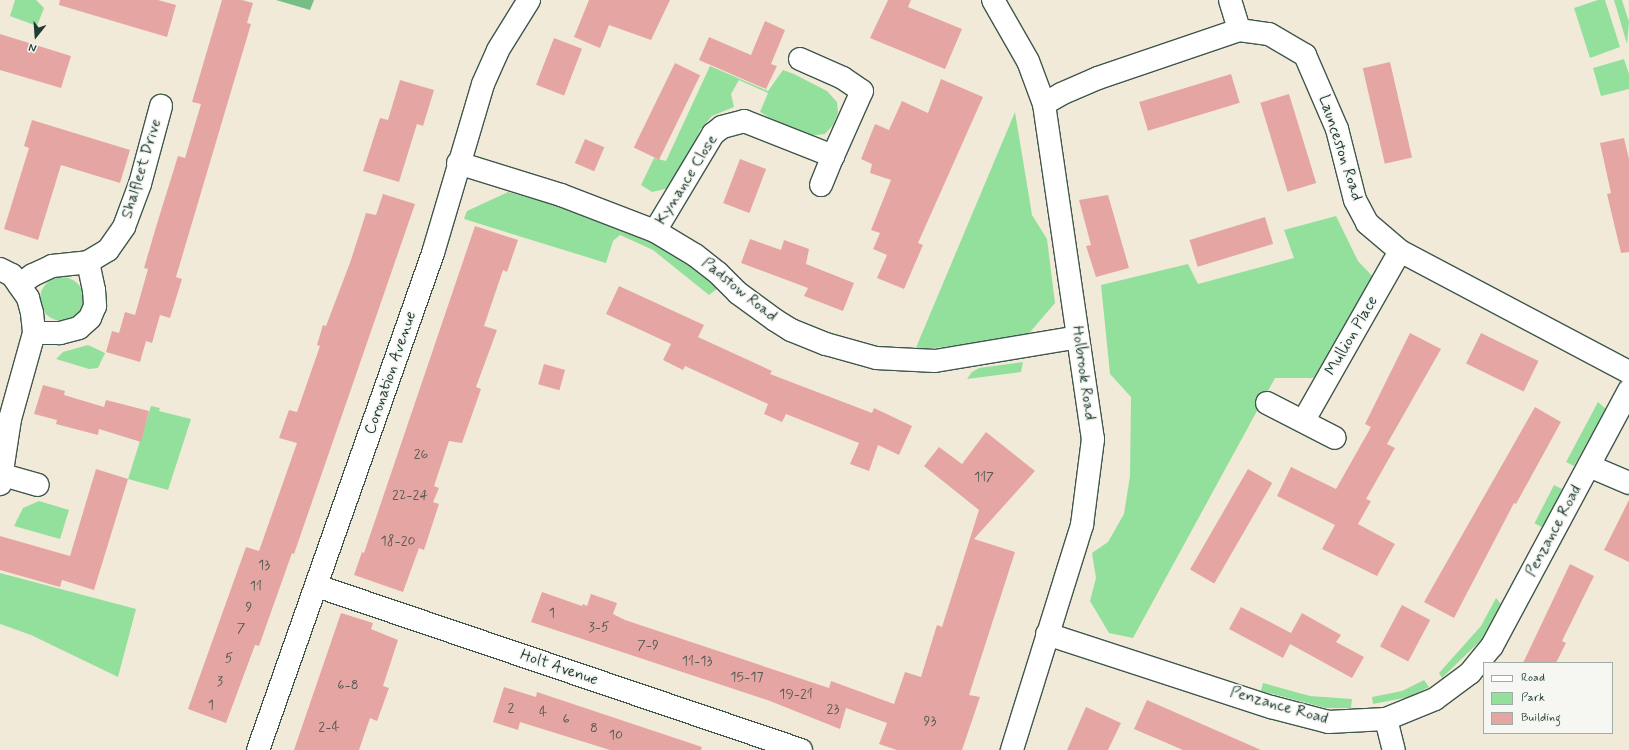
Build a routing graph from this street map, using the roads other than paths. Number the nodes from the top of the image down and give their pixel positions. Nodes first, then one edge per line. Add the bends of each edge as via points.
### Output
1 (529, 0) edge
2 (993, 0) edge
3 (1230, 0) edge
4 (1239, 30) junction
5 (800, 59) dead end
6 (1044, 104) junction
7 (161, 106) dead end
8 (833, 156) junction
9 (458, 163) junction
10 (821, 184) dead end
11 (655, 231) junction
12 (1400, 251) junction
13 (88, 262) junction
14 (0, 269) edge
15 (19, 285) junction
16 (34, 333) junction
17 (1078, 337) junction
18 (1629, 372) edge
19 (1629, 390) edge
20 (1268, 403) dead end
21 (1304, 420) junction
22 (1335, 438) dead end
23 (1589, 466) junction
24 (1, 480) edge
25 (1629, 483) edge
26 (38, 484) dead end
27 (317, 586) junction
28 (1047, 634) junction
29 (1386, 719) junction
30 (258, 750) edge
31 (800, 750) edge
32 (1012, 750) edge
33 (1394, 750) edge

1 - 9 street, Coronation Avenue via 516,16 486,77
2 - 6 street, Holbrook Road via 1028,60
3 - 4 street
4 - 6 street, Launceston Road via 1098,78 1060,94
4 - 12 street, Launceston Road via 1269,34 1305,55 1337,129 1355,200 1367,223
5 - 8 street via 843,78 862,91
6 - 17 street, Holbrook Road
7 - 13 street, Shalfleet Drive via 140,184 124,227 108,250
8 - 10 street
8 - 11 street, Kynance Close via 744,121 722,127 713,134
9 - 11 street, Padstow Road via 561,195
9 - 27 street, Coronation Avenue via 433,253
11 - 17 street, Padstow Road via 695,255 738,294 791,330 826,344 876,358 951,361
12 - 18 street, Launceston Road
12 - 21 street, Mullion Place
13 - 15 street, Shalfleet Drive via 52,266
13 - 16 street via 95,306 90,318 79,328 60,333
14 - 15 street via 12,275
15 - 16 street via 28,298
16 - 24 street via 10,419
17 - 28 street, Holbrook Road via 1093,439 1089,482 1082,525
19 - 23 street, Penzance Road
20 - 21 street
21 - 22 street
23 - 25 street
23 - 29 street, Penzance Road via 1492,646 1470,673 1435,699
24 - 26 street
27 - 30 street, Coronation Avenue
27 - 31 street, Holt Avenue
28 - 29 street, Penzance Road via 1271,707 1328,722
28 - 32 street, Holbrook Road
29 - 33 street

